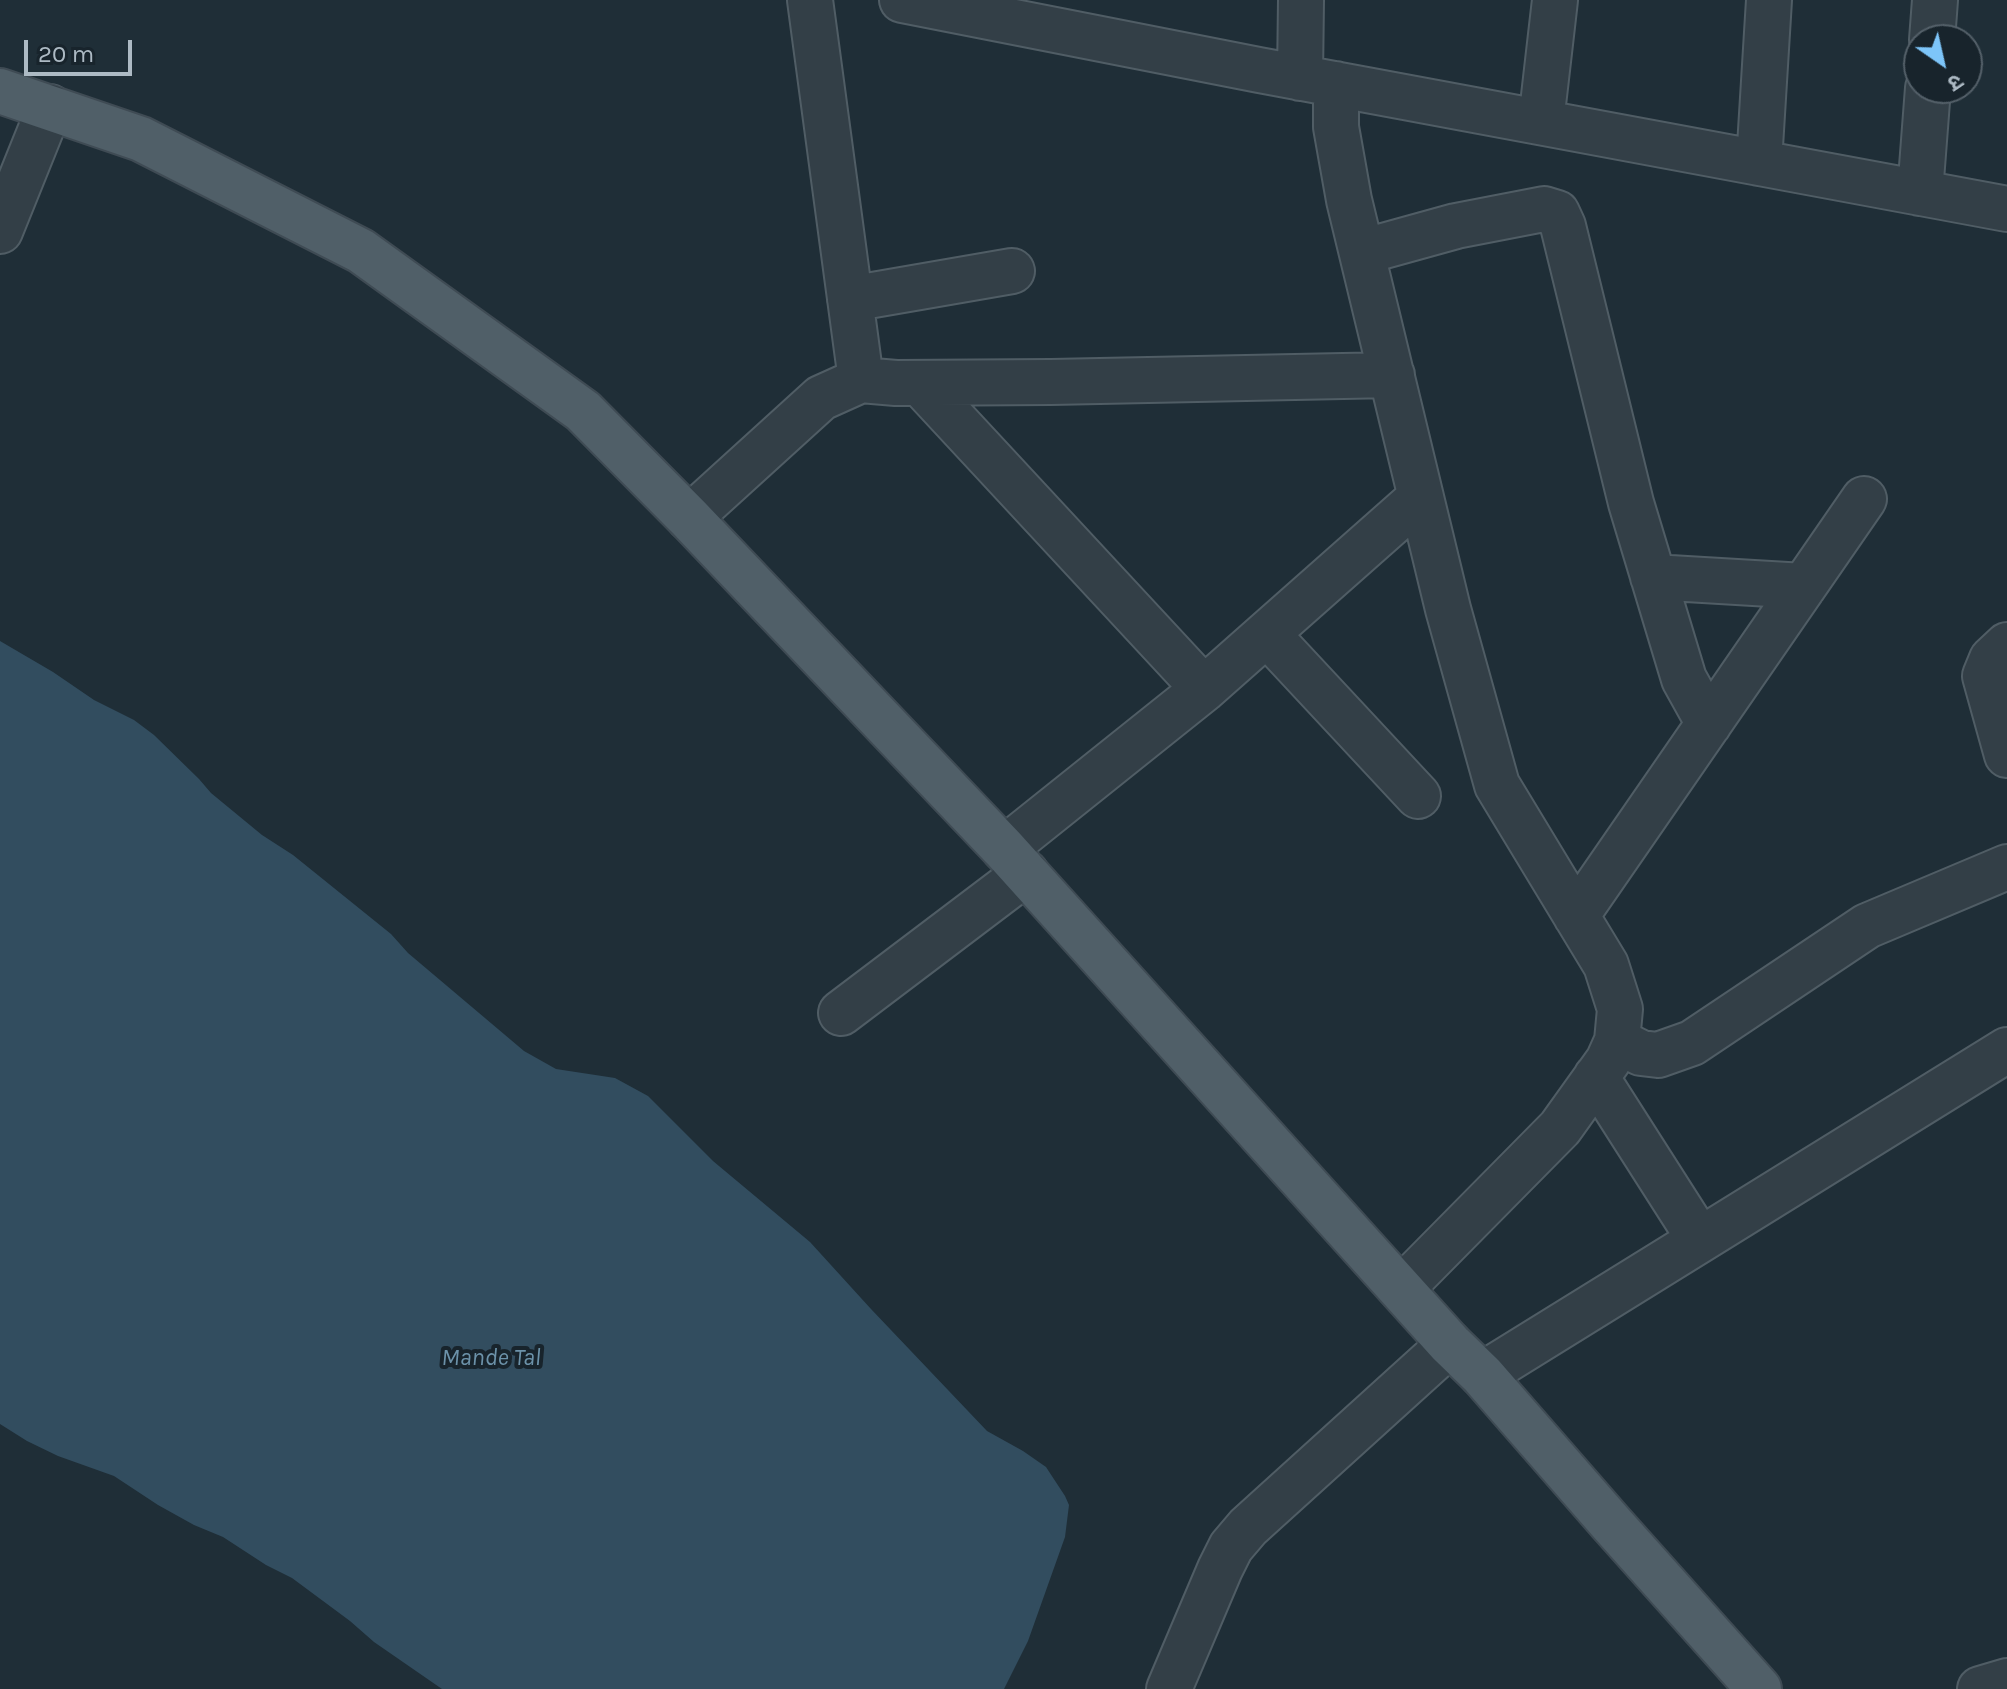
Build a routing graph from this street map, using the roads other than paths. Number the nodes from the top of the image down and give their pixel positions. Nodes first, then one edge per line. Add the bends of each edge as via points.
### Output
1 (810, 0) edge
2 (902, 0) edge
3 (1301, 0) edge
4 (1555, 0) edge
5 (1769, 0) edge
6 (1935, 0) edge
7 (1059, 15) edge
8 (1933, 24) edge
9 (1318, 81) junction
10 (0, 91) edge
11 (1927, 104) edge
12 (50, 107) junction
13 (1541, 122) junction
14 (1759, 163) junction
15 (1920, 193) junction
16 (2007, 209) edge
17 (0, 231) edge
18 (1362, 252) junction
19 (1012, 271) dead end
20 (850, 299) junction
21 (1392, 375) junction
22 (861, 380) junction
23 (920, 383) junction
24 (1421, 497) junction
25 (1864, 499) dead end
26 (689, 518) junction
27 (1653, 577) junction
28 (1804, 586) junction
29 (1267, 634) junction
30 (2007, 645) edge
31 (1204, 689) junction
32 (1709, 724) junction
33 (2007, 755) edge
34 (1418, 796) dead end
35 (1015, 861) junction
36 (2007, 867) edge
37 (1576, 916) junction
38 (841, 1013) dead end
39 (2007, 1050) edge
40 (1607, 1059) junction
41 (1700, 1240) junction
42 (1401, 1289) junction
43 (1450, 1344) junction
44 (1482, 1375) junction
45 (2007, 1681) edge
46 (1169, 1689) edge
47 (1759, 1689) edge
48 (1980, 1689) edge

1 - 20 street
2 - 7 street
3 - 9 street
4 - 13 street
5 - 14 street
6 - 8 street
7 - 9 street
9 - 13 street
9 - 18 street via 1336,127
10 - 12 main road
11 - 15 street
12 - 17 street
12 - 26 main road via 141,139 361,251 583,411
13 - 14 street
14 - 15 street
15 - 16 street
18 - 21 street
18 - 27 street via 1456,226 1544,209 1557,213
19 - 20 street
20 - 22 street
21 - 23 street
21 - 24 street
22 - 23 street
22 - 26 street via 821,398
23 - 31 street
24 - 29 street
24 - 37 street via 1497,785
25 - 28 street
26 - 35 main road
27 - 28 street
27 - 32 street via 1684,679
28 - 32 street
29 - 31 street
29 - 34 street
30 - 33 street via 1992,659 1985,676
31 - 35 street
32 - 37 street
35 - 38 street
35 - 42 main road
36 - 40 street via 1867,926 1692,1043 1658,1055
37 - 40 street via 1606,965 1620,1009
39 - 41 street
40 - 41 street
40 - 42 street via 1560,1128
41 - 44 street
42 - 43 main road
43 - 44 main road
43 - 46 street via 1231,1547
44 - 47 main road
45 - 48 street

